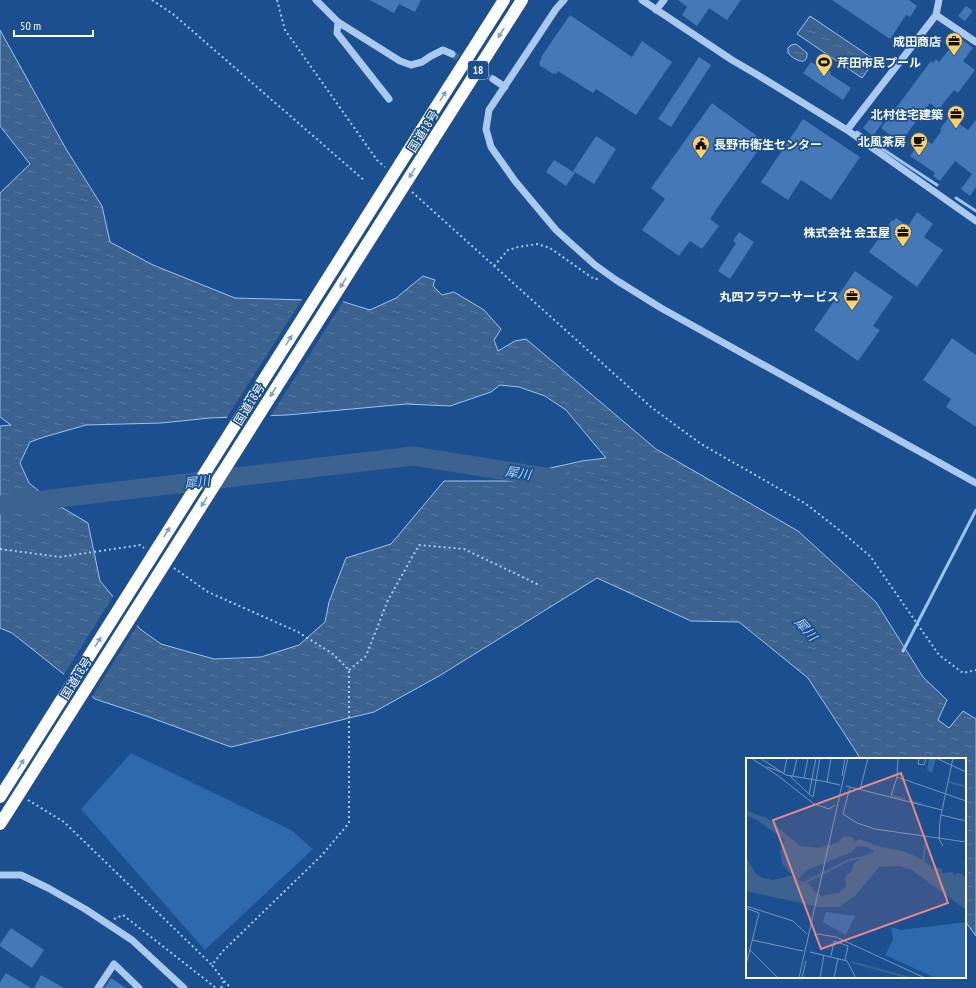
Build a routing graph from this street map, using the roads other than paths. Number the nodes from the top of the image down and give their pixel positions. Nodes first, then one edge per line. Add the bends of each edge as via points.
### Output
1 (316, 0) edge
2 (504, 0) edge
3 (522, 0) edge
4 (564, 0) edge
5 (642, 0) edge
6 (664, 0) edge
7 (939, 0) edge
8 (656, 10) junction
9 (936, 15) junction
10 (338, 22) junction
11 (976, 42) edge
12 (452, 54) tunnel mouth
13 (493, 79) tunnel mouth
14 (505, 87) junction
15 (389, 99) dead end
16 (847, 130) junction
17 (976, 220) edge
18 (976, 483) edge
19 (0, 797) edge
20 (0, 824) edge
21 (0, 875) edge
22 (98, 988) edge
23 (139, 988) edge
24 (184, 988) edge

1 - 10 street
19 -> 2 highway, 国道18号 / 18, bridge
3 -> 20 highway, 国道18号 / 18, bridge
4 - 14 street
5 - 8 street
6 - 8 street
7 - 9 street
8 - 16 street
9 - 11 street
9 - 16 street
10 - 12 street via 400,61 411,64 422,62 443,50
10 - 15 street via 338,33
13 - 14 street
14 - 18 street via 489,110 486,129 491,147 515,181 556,230 595,265 661,308
16 - 17 street
21 - 24 street via 21,876 48,888 106,923 132,940
22 - 23 street via 114,964

